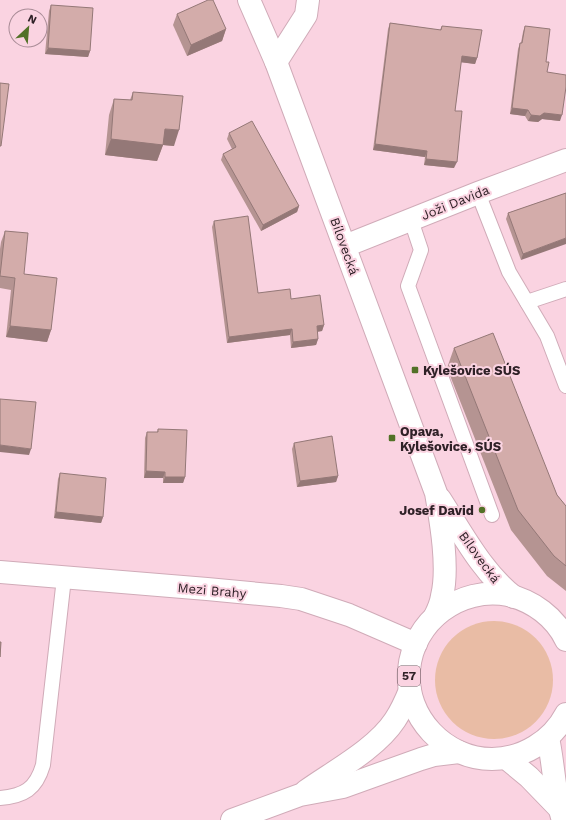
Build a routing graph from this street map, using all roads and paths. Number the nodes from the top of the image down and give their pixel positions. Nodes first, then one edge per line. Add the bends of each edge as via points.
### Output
1 (249, 0) edge
2 (308, 0) edge
3 (276, 62) junction
4 (566, 160) edge
5 (478, 193) junction
6 (411, 220) junction
7 (345, 246) junction
8 (566, 289) edge
9 (527, 302) junction
10 (566, 386) edge
11 (436, 493) junction
12 (492, 515) dead end
13 (0, 572) edge
14 (64, 578) junction
15 (514, 597) junction
16 (435, 616) junction
17 (565, 637) edge
18 (416, 644) junction
19 (410, 690) junction
20 (566, 715) edge
21 (548, 738) junction
22 (458, 752) junction
23 (506, 758) junction
24 (300, 795) junction
25 (0, 798) edge
26 (561, 814) edge
27 (232, 820) edge

1 - 3 main road, Bílovecká
2 - 3 main road via 306,15
3 - 7 main road, Bílovecká
4 - 5 main road, Joži Davida
5 - 6 main road, Joži Davida
5 - 9 lane via 509,272
6 - 7 main road, Joži Davida
6 - 12 lane via 421,250 408,286
7 - 11 main road, Bílovecká
8 - 9 lane
9 - 10 lane via 547,336
11 - 15 main road, Bílovecká via 485,567 502,588
11 - 16 main road, Bílovecká via 443,540 444,573 443,595
13 - 14 main road, Mezi Brahy
14 - 18 main road, Mezi Brahy via 281,596 349,615
14 - 25 lane via 43,766 36,783 28,790
15 - 16 main road, Bílovecká / 57 via 478,595 454,602
15 - 17 main road, Bílovecká / 57 via 537,607
16 - 18 main road, Bílovecká / 57
18 - 19 main road, Bílovecká / 57 via 409,669
19 - 22 main road, Bílovecká / 57 via 416,709 426,727 441,742
19 - 24 main road, 57 via 396,719 383,735
20 - 21 main road, Bílovecká / 57
21 - 23 main road, Bílovecká / 57 via 528,751
21 - 26 main road
22 - 23 main road, Bílovecká / 57 via 482,759
22 - 24 main road, 57 via 434,755 343,787
23 - 26 main road via 528,777
24 - 27 main road, 57

